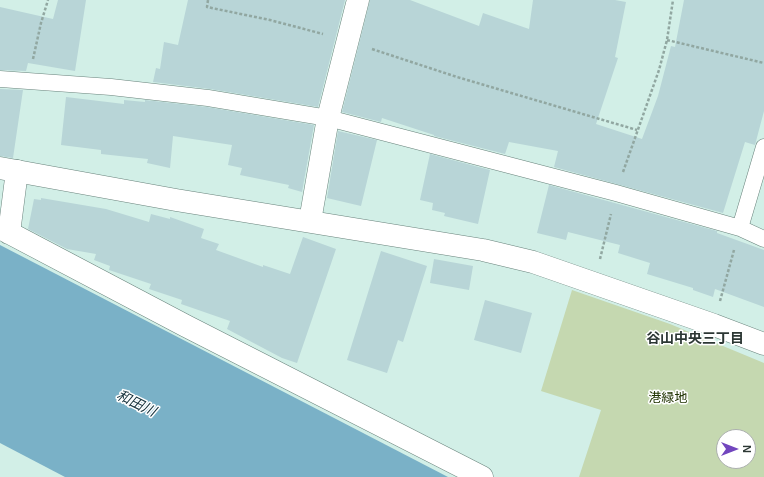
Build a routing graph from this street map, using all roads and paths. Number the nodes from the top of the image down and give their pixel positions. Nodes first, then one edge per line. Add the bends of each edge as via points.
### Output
1 (48, 0) edge
2 (208, 0) edge
3 (358, 0) edge
4 (673, 0) edge
5 (347, 40) junction
6 (667, 40) junction
7 (764, 62) edge
8 (0, 79) edge
9 (28, 80) junction
10 (328, 118) junction
11 (637, 130) junction
12 (764, 147) edge
13 (9, 170) edge
14 (616, 193) junction
15 (310, 221) junction
16 (740, 228) junction
17 (4, 230) edge
18 (764, 239) edge
19 (594, 283) junction
20 (714, 325) junction
21 (764, 344) edge
22 (482, 477) edge

1 - 9 path
2 - 5 path via 207,7
3 - 5 street
4 - 6 path
5 - 10 street
5 - 11 path via 457,77
6 - 7 path
6 - 11 path
8 - 9 lane
9 - 10 lane via 208,98
10 - 14 lane
10 - 15 street
11 - 14 path
12 - 16 lane
13 - 15 street
13 - 17 street
14 - 16 lane
14 - 19 path
15 - 19 street via 484,250 533,262
16 - 18 lane
16 - 20 path
17 - 22 street
19 - 20 street
20 - 21 street

